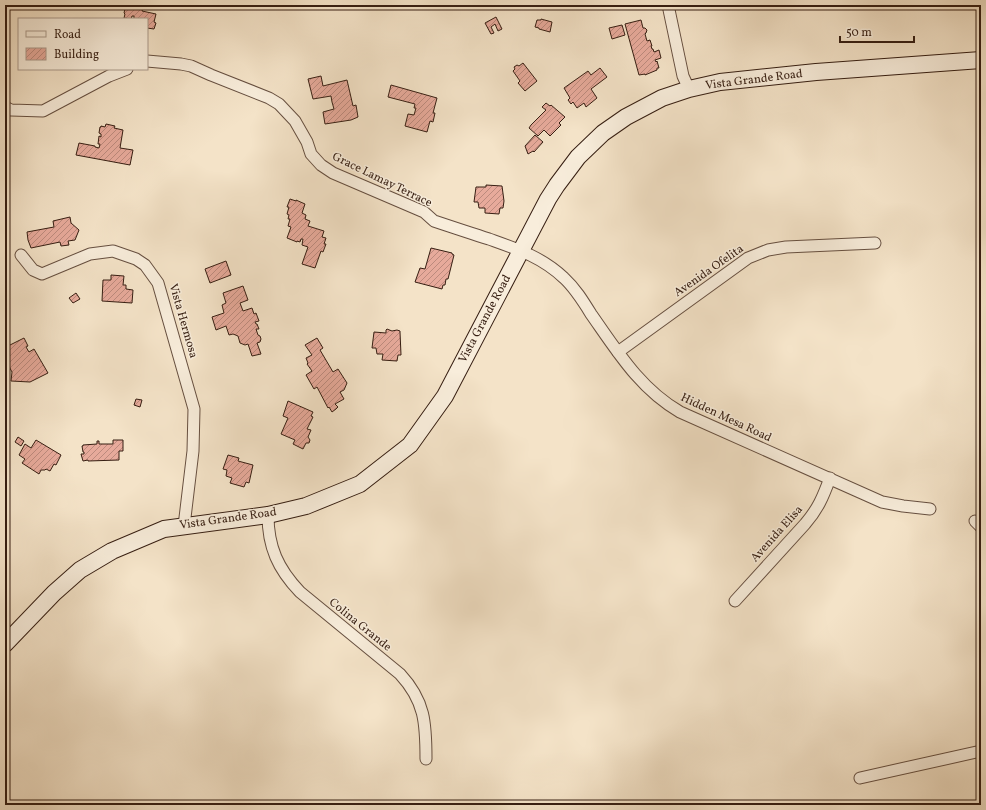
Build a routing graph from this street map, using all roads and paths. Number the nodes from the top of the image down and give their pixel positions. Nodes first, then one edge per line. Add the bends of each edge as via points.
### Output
1 (668, 5) edge
2 (981, 60) edge
3 (148, 61) edge
4 (124, 70) edge
5 (689, 89) junction
6 (5, 107) edge
7 (875, 243) dead end
8 (521, 250) junction
9 (21, 255) dead end
10 (618, 352) junction
11 (830, 478) junction
12 (930, 508) dead end
13 (268, 515) junction
14 (184, 526) junction
15 (735, 601) dead end
16 (5, 644) edge
17 (981, 751) edge
18 (426, 759) dead end
19 (860, 778) dead end

1 - 5 street via 683,76
2 - 5 street, Vista Grande Road via 816,72 720,82
3 - 8 street, Grace Lamay Terrace via 191,66 269,98 291,116 302,131 311,154 333,173 424,212 434,221
4 - 6 street via 43,111 11,110
5 - 8 street, Vista Grande Road via 662,98 626,117 593,142 557,185
7 - 10 street, Avenida Ofelita via 786,247 759,253 748,258
8 - 10 street, Hidden Mesa Road via 552,268 573,288
8 - 13 street, Vista Grande Road via 445,396 410,444 360,484 306,506
9 - 14 street, Vista Hermosa via 33,270 42,274 90,254 113,251 145,265 158,283 194,409 192,458
10 - 11 street, Hidden Mesa Road via 647,387 675,410
11 - 12 street, Hidden Mesa Road via 882,502
11 - 15 street, Avenida Elisa via 814,513
13 - 14 street, Vista Grande Road
13 - 18 street, Colina Grande via 274,553 292,584 400,674 411,687 424,718
14 - 16 street, Vista Grande Road via 164,529 112,550 80,570
17 - 19 street

